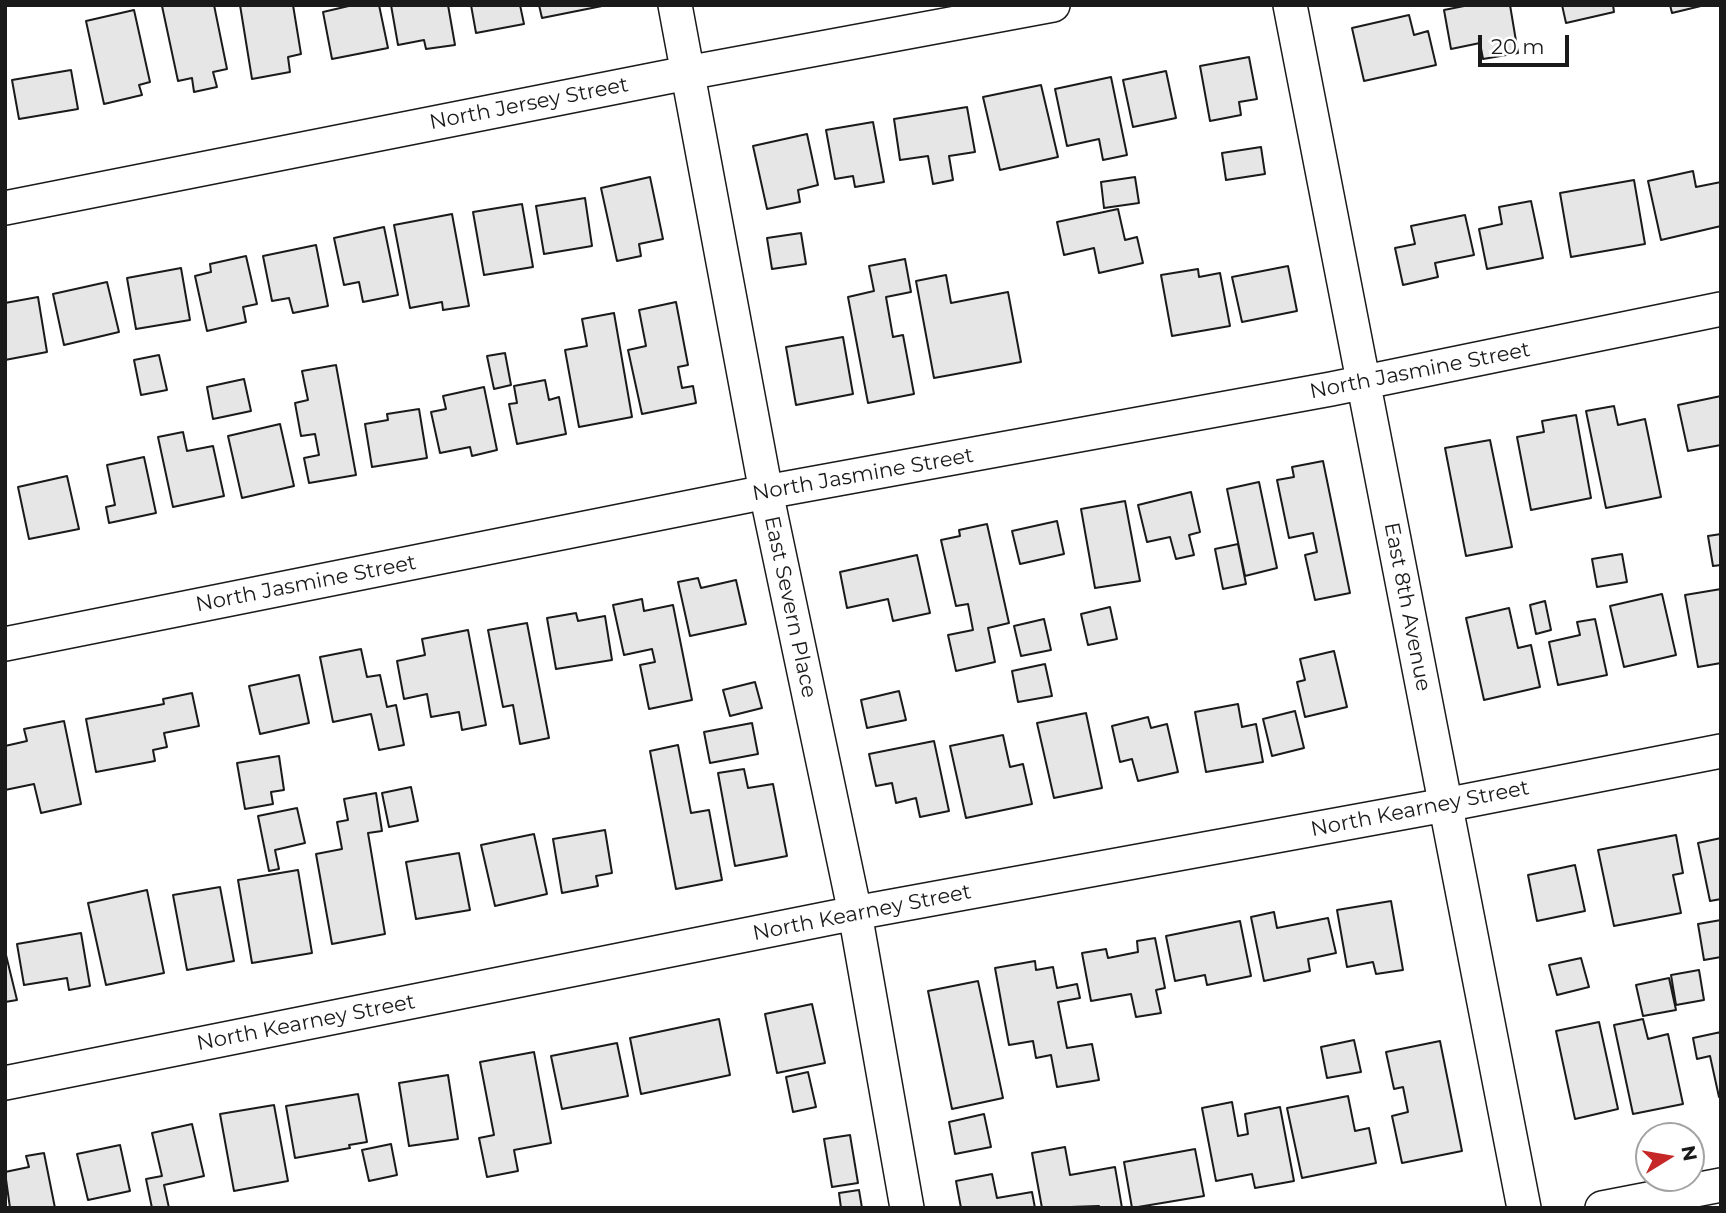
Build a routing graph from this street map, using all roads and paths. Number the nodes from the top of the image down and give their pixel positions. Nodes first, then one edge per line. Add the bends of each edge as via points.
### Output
1 (675, 5) edge
2 (1053, 5) edge
3 (1290, 5) edge
4 (687, 73) junction
5 (5, 208) edge
6 (1721, 309) edge
7 (1364, 383) junction
8 (766, 492) junction
9 (5, 644) edge
10 (1721, 751) edge
11 (1445, 805) junction
12 (855, 914) junction
13 (5, 1083) edge
14 (1721, 1185) edge
15 (907, 1208) edge
16 (1524, 1208) edge
17 (1602, 1208) edge

1 - 4 street, East Severn Place
2 - 4 street, North Jersey Street
3 - 7 street, East 8th Avenue
4 - 5 street, North Jersey Street
4 - 8 street, East Severn Place
6 - 7 street, North Jasmine Street
7 - 8 street, North Jasmine Street
7 - 11 street, East 8th Avenue
8 - 9 street, North Jasmine Street
8 - 12 street, East Severn Place
10 - 11 street, North Kearney Street
11 - 12 street, North Kearney Street
11 - 16 street, East 8th Avenue
12 - 13 street, North Kearney Street
12 - 15 street, East Severn Place
14 - 17 street

